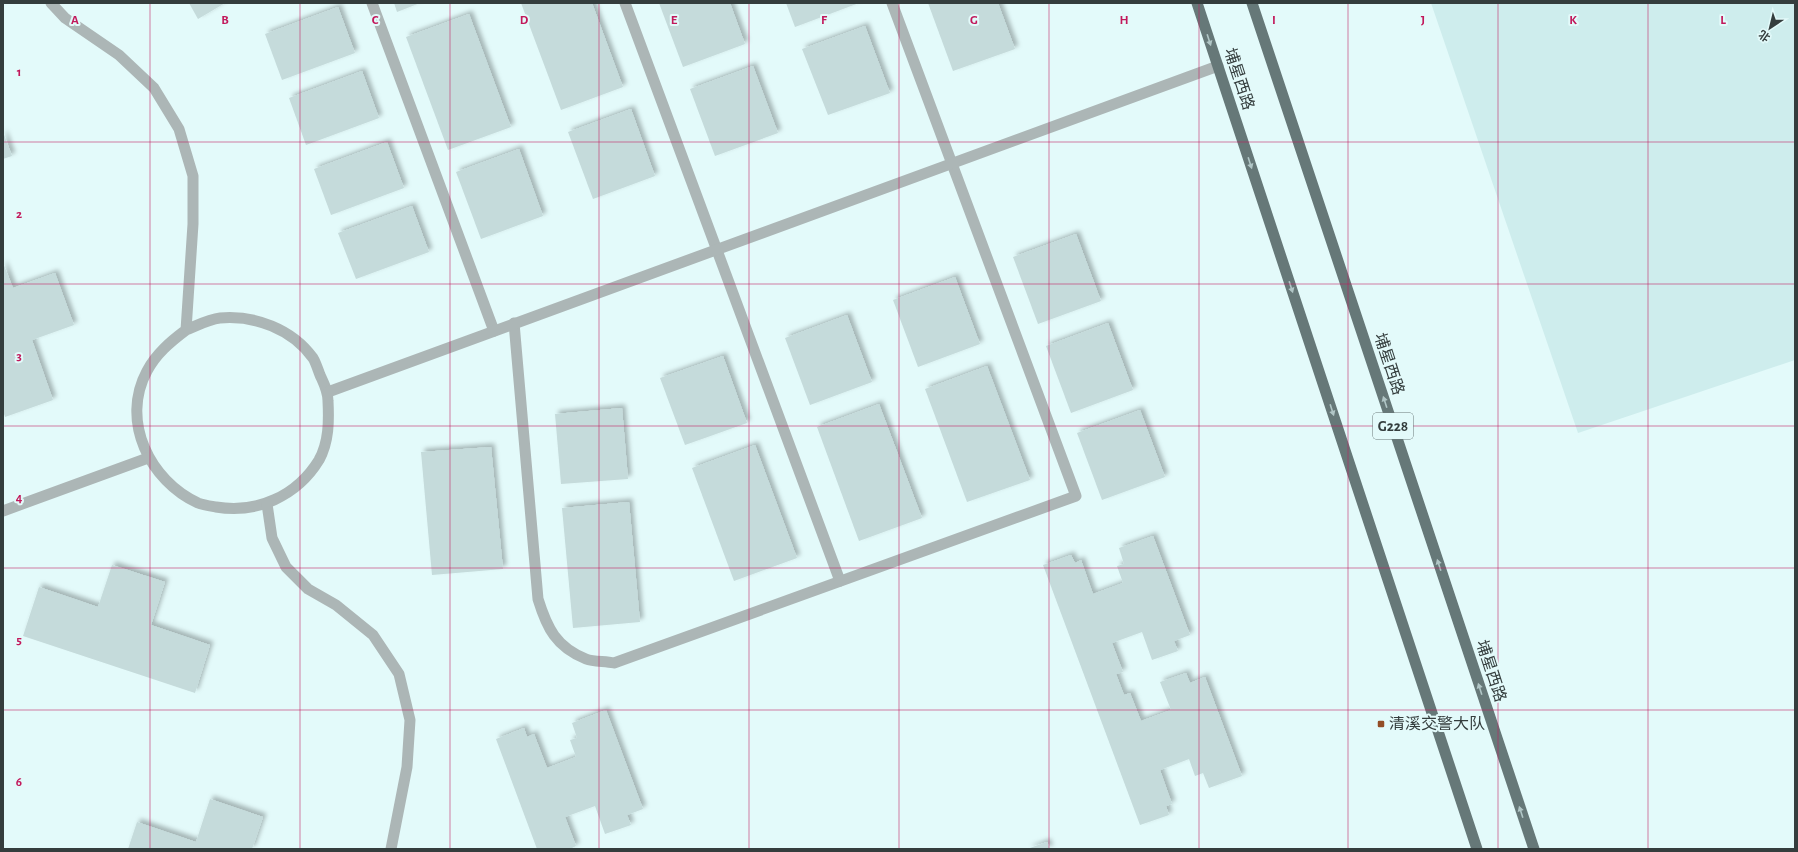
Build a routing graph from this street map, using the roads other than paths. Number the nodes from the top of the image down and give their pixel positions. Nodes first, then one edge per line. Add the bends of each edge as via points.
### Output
1 (51, 3) edge
2 (372, 3) edge
3 (625, 3) edge
4 (892, 3) edge
5 (1197, 3) edge
6 (1252, 3) edge
7 (1218, 66) junction
8 (952, 163) junction
9 (514, 323) junction
10 (186, 330) junction
11 (494, 331) junction
12 (328, 392) junction
13 (148, 458) junction
14 (267, 504) junction
15 (3, 511) edge
16 (840, 581) junction
17 (392, 849) edge
18 (1477, 849) edge
19 (1534, 849) edge

1 - 10 lane via 65,18 119,56 154,88 179,129 192,176 193,224
2 - 11 lane
3 - 16 lane
4 - 8 lane
5 -> 7 highway, 埔星西路
19 -> 6 highway, 埔星西路 / G228
7 - 8 lane
7 -> 18 highway, 埔星西路
8 - 9 lane
8 - 16 lane via 1076,496
9 - 11 lane
9 - 16 lane via 538,599 546,624 563,646 587,659 614,663
10 - 12 lane via 219,318 255,320 288,333 313,359
10 - 13 lane via 163,348 146,372 138,400 138,430
11 - 12 lane
12 - 14 lane via 330,426 319,459 297,486
13 - 14 lane via 169,485 199,503 233,510
13 - 15 lane
14 - 17 lane via 272,538 286,567 308,589 336,605 373,634 399,674 410,720 407,767

